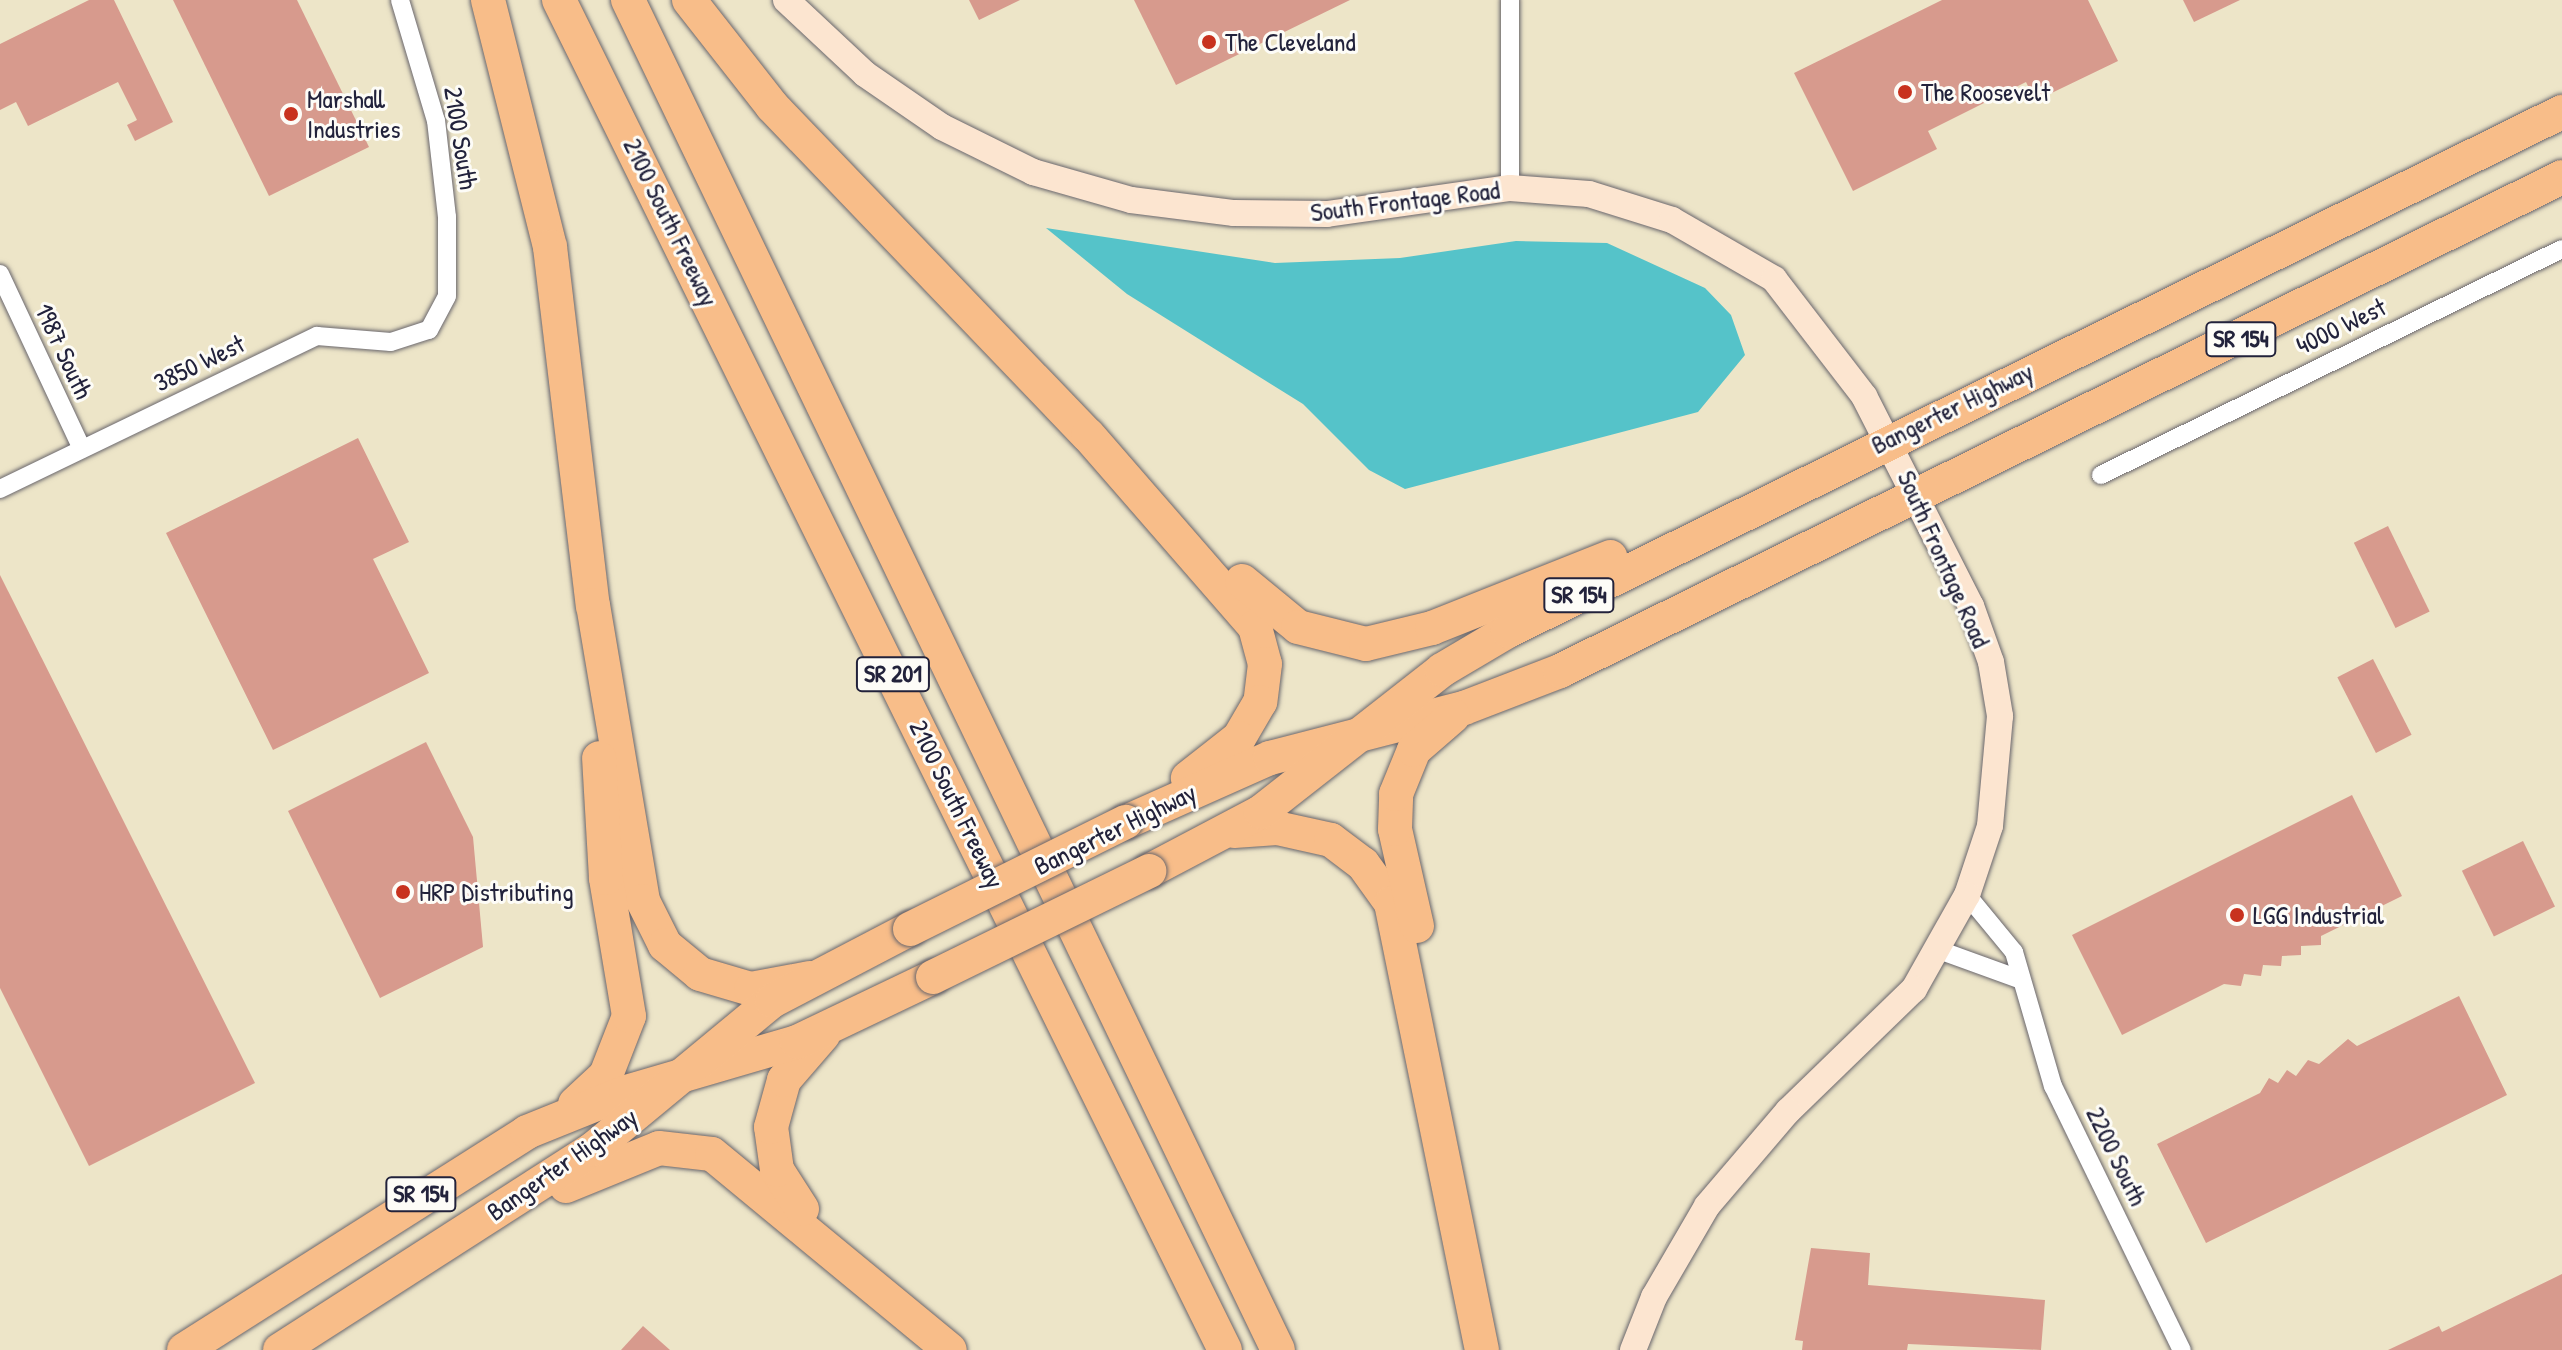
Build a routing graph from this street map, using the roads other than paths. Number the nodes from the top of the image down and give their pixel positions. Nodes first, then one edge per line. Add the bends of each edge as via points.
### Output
1 (400, 0) edge
2 (488, 0) edge
3 (559, 0) edge
4 (628, 0) edge
5 (689, 0) edge
6 (786, 0) edge
7 (1510, 0) edge
8 (2562, 112) edge
9 (2562, 177) edge
10 (1510, 188) junction
11 (2562, 249) edge
12 (0, 274) edge
13 (429, 330) joint
14 (1088, 435) junction
15 (1889, 438) junction
16 (82, 449) junction
17 (2101, 475) dead end
18 (1811, 477) junction
19 (0, 489) edge
20 (1919, 499) junction
21 (593, 605) junction
22 (1464, 708) junction
23 (1360, 735) junction
24 (1126, 822) junction
25 (1226, 833) junction
26 (1967, 895) junction
27 (1939, 950) junction
28 (810, 978) junction
29 (2019, 979) junction
30 (832, 1027) junction
31 (679, 1077) junction
32 (558, 1117) junction
33 (471, 1228) junction
34 (1464, 1280) junction
35 (922, 1324) junction
36 (184, 1350) edge
37 (280, 1350) edge
38 (950, 1350) edge
39 (1225, 1350) edge
40 (1278, 1350) edge
41 (1482, 1350) edge
42 (1633, 1350) edge
43 (2182, 1350) edge

1 - 13 street, 2100 South via 436,121 447,217 447,296
2 - 21 highway via 550,247
3 - 39 highway, 2100 South Freeway / SR 201
4 - 40 highway, 2100 South Freeway / SR 201
5 - 14 highway via 772,106
6 - 10 street, South Frontage Road via 865,74 942,127 1033,172 1131,200 1234,213 1327,214
7 - 10 street
8 - 15 highway, Bangerter Highway / SR 154
9 - 20 highway, Bangerter Highway / SR 154
10 - 15 street, South Frontage Road via 1589,194 1672,220 1774,279 1822,334
11 - 17 street, 4000 West
12 - 16 street, 1987 South
13 - 16 street, 3850 West via 391,342 317,336
14 - 18 highway via 1130,462 1272,611 1319,636 1366,644 1432,628
14 - 24 highway via 1237,601 1255,627 1265,664 1260,702 1239,738
15 - 18 highway, Bangerter Highway / SR 154
15 - 20 street, South Frontage Road
16 - 19 street, 3850 West
18 - 23 highway, Bangerter Highway / SR 154 via 1497,637
20 - 22 highway, Bangerter Highway / SR 154 via 1622,643
20 - 26 street, South Frontage Road via 1971,606 2000,716 1990,826
21 - 28 highway via 639,888 659,935 691,968 731,986 768,988
21 - 32 highway via 603,851 629,1016 606,1075
22 - 23 highway, Bangerter Highway / SR 154
22 - 34 highway via 1414,750 1394,810
23 - 24 highway, Bangerter Highway / SR 154 via 1270,758
23 - 25 highway, Bangerter Highway / SR 154
24 - 28 highway, Bangerter Highway / SR 154, bridge
25 - 30 highway, Bangerter Highway / SR 154, bridge
25 - 34 highway via 1277,828 1324,837 1363,864 1384,891 1402,940
26 - 27 street, South Frontage Road
26 - 29 street, 2200 South via 2014,952
27 - 29 street
27 - 42 street, South Frontage Road via 1914,989 1788,1111 1707,1206 1654,1297
28 - 31 highway, Bangerter Highway / SR 154
29 - 43 street, 2200 South via 2053,1086
30 - 31 highway, Bangerter Highway / SR 154
30 - 35 highway via 780,1087 771,1127 777,1170 797,1204
31 - 32 highway, Bangerter Highway / SR 154
31 - 33 highway, Bangerter Highway / SR 154 via 593,1149
32 - 36 highway, Bangerter Highway / SR 154 via 386,1216
33 - 35 highway via 643,1152 699,1149 744,1174
33 - 37 highway, Bangerter Highway / SR 154
34 - 41 highway
35 - 38 highway

